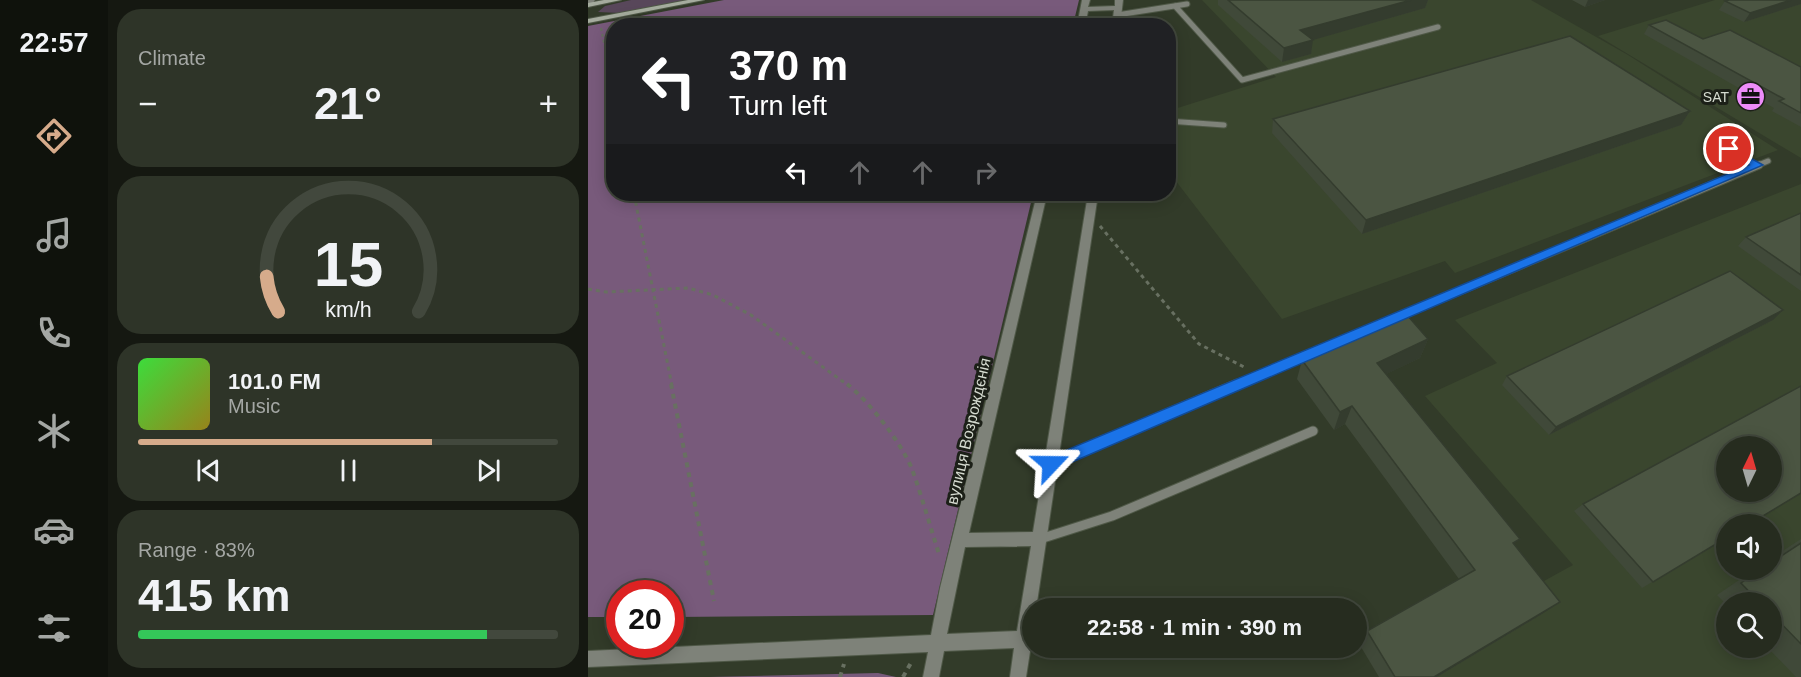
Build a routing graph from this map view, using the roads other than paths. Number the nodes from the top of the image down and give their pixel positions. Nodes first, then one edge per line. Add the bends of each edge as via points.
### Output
1 (592, 0) edge
2 (617, 0) edge
3 (700, 0) edge
4 (588, 4) edge
5 (1085, 4) edge
6 (1187, 4) dead end
7 (1176, 6) junction
8 (1118, 8) edge
9 (588, 21) edge
10 (1438, 27) dead end
11 (1176, 122) edge
12 (1224, 125) dead end
13 (1729, 149) dead end
14 (1768, 161) dead end
15 (1757, 165) junction
16 (1040, 201) edge
17 (1092, 201) edge
18 (1313, 431) dead end
19 (1051, 464) junction
20 (1040, 539) junction
21 (960, 540) junction
22 (1030, 598) edge
23 (1022, 639) edge
24 (938, 642) junction
25 (1022, 647) edge
26 (588, 659) edge
27 (931, 677) edge
28 (1018, 677) edge

1 - 4 lane
2 - 4 main road
3 - 9 main road
5 - 8 street
6 - 7 lane
7 - 8 lane
7 - 10 lane via 1242,80
11 - 12 lane
13 - 15 lane
14 - 15 lane
15 - 19 lane
16 - 21 street, вулиця Возрождєнія
17 - 19 street
18 - 20 lane via 1112,516
19 - 20 street
20 - 21 street
20 - 22 street
21 - 24 street, вулиця Возрождєнія
23 - 24 street
24 - 26 street
24 - 27 street, вулиця Возрождєнія
25 - 28 street

